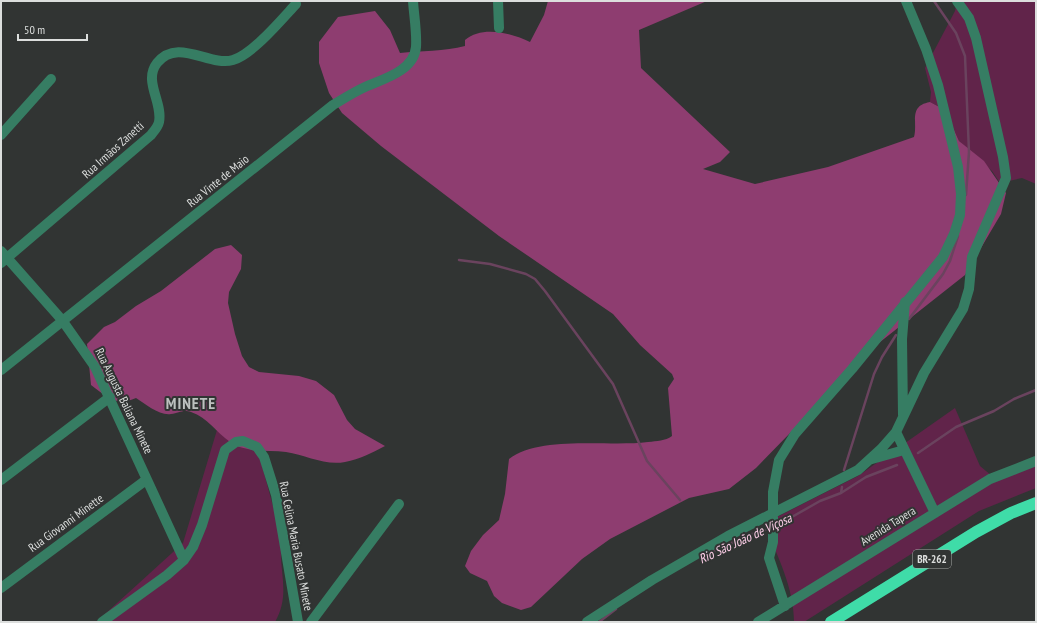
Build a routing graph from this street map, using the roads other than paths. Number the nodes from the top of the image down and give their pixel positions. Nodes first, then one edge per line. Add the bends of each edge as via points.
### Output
1 (413, 1) edge
2 (498, 1) edge
3 (906, 1) edge
4 (957, 1) edge
5 (296, 4) dead end
6 (499, 28) dead end
7 (51, 78) dead end
8 (1, 135) edge
9 (3, 257) edge
10 (905, 302) junction
11 (62, 320) junction
12 (1, 370) edge
13 (110, 397) junction
14 (903, 417) junction
15 (896, 432) junction
16 (904, 450) junction
17 (870, 460) junction
18 (1036, 461) edge
19 (1, 480) edge
20 (146, 480) junction
21 (1036, 503) edge
22 (399, 504) dead end
23 (772, 512) junction
24 (935, 513) junction
25 (184, 560) junction
26 (1, 588) edge
27 (785, 606) junction
28 (102, 622) edge
29 (298, 622) edge
30 (312, 622) edge
31 (587, 622) edge
32 (758, 622) edge
33 (831, 622) edge

1 - 11 street, Rua Vinte de Maio via 416,49 401,70 394,76 332,105
2 - 6 street
3 - 10 street via 938,85 958,167 961,194 960,215 943,257
4 - 14 street via 969,18 976,38 1006,170 1004,185 972,257 969,289 963,309 924,373
5 - 9 street, Rua Irmãos Zanetti via 257,44 232,60 219,60 190,52 168,56 158,62 152,70 151,79 160,117 151,135
7 - 8 street
9 - 11 street, Rua Augusta Baliana Minete
10 - 14 street via 902,339
10 - 23 street via 786,447 779,460 775,478
11 - 12 street, Rua Vinte de Maio
11 - 13 street, Rua Augusta Baliana Minete via 95,367
13 - 19 street
13 - 20 street, Rua Augusta Baliana Minete
14 - 15 street
15 - 16 street
15 - 17 street
16 - 17 street
16 - 24 street
17 - 23 street via 840,480
18 - 24 street, Avenida Tapera via 990,479
20 - 25 street, Rua Augusta Baliana Minete
20 - 26 street, Rua Giovanni Minette
21 - 33 highway, BR-262 via 976,532
22 - 30 street, Rua Celina Maria Busato Minete
23 - 27 street via 773,528 769,558
23 - 31 street via 684,560
24 - 27 street, Avenida Tapera
25 - 28 street, Rua Celina Maria Busato Minete
25 - 29 street, Rua Celina Maria Busato Minete via 193,547 202,524 225,450 236,442 243,441 257,447 264,457 276,496
27 - 32 street, Avenida Tapera

